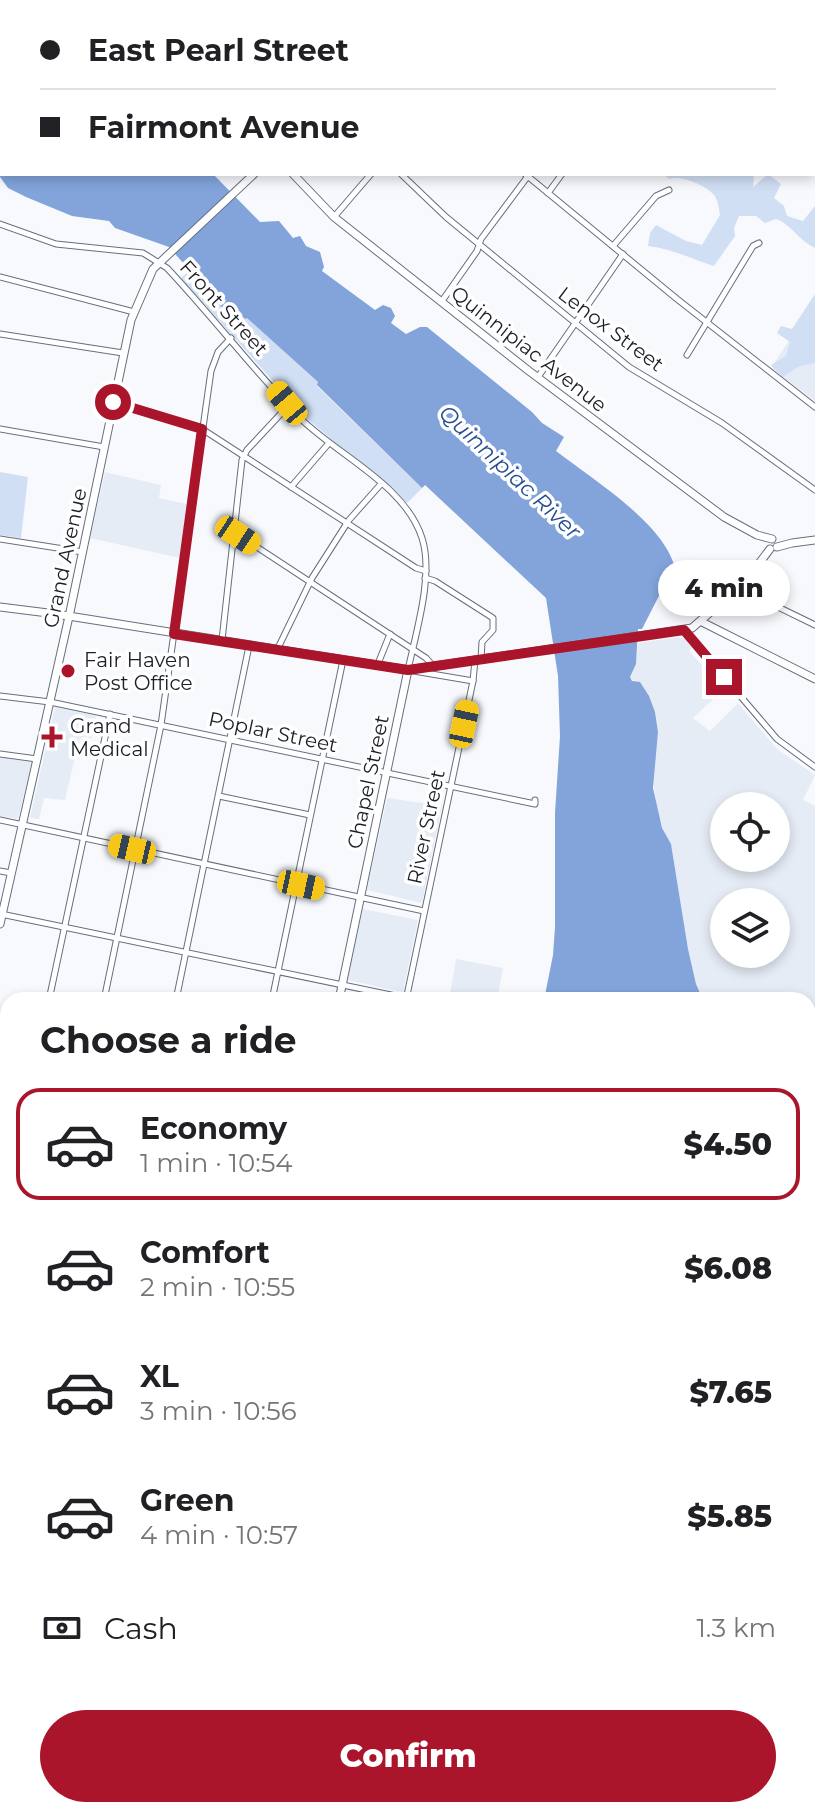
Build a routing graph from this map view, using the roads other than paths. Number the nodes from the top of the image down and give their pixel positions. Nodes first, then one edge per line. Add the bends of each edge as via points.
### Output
1 (252, 176) edge
2 (295, 176) edge
3 (369, 176) edge
4 (403, 176) edge
5 (526, 176) edge
6 (528, 176) edge
7 (561, 176) edge
8 (669, 190) dead end
9 (548, 193) junction
10 (334, 217) junction
11 (0, 224) edge
12 (759, 243) dead end
13 (479, 245) junction
14 (613, 246) junction
15 (623, 254) junction
16 (160, 263) junction
17 (0, 277) edge
18 (442, 301) junction
19 (134, 312) junction
20 (707, 322) junction
21 (576, 324) junction
22 (0, 334) edge
23 (231, 338) junction
24 (123, 353) junction
25 (687, 355) dead end
26 (538, 377) junction
27 (113, 402) junction
28 (289, 405) junction
29 (815, 407) edge
30 (0, 429) edge
31 (202, 429) junction
32 (329, 443) junction
33 (104, 447) junction
34 (243, 456) junction
35 (381, 484) junction
36 (291, 487) junction
37 (815, 490) edge
38 (347, 523) junction
39 (234, 532) junction
40 (0, 539) edge
41 (815, 540) edge
42 (773, 544) junction
43 (83, 552) junction
44 (426, 574) junction
45 (310, 582) junction
46 (739, 588) junction
47 (0, 607) edge
48 (69, 616) junction
49 (702, 622) junction
50 (815, 625) edge
51 (684, 630) junction
52 (174, 634) junction
53 (390, 634) junction
54 (222, 641) junction
55 (249, 646) junction
56 (412, 649) junction
57 (277, 650) junction
58 (343, 660) junction
59 (478, 660) junction
60 (377, 666) junction
61 (434, 667) junction
62 (408, 670) junction
63 (815, 679) edge
64 (473, 681) junction
65 (0, 696) edge
66 (50, 702) junction
67 (110, 714) junction
68 (161, 725) junction
69 (231, 739) junction
70 (0, 754) edge
71 (322, 758) junction
72 (37, 759) junction
73 (815, 767) edge
74 (387, 772) junction
75 (451, 786) junction
76 (219, 796) junction
77 (535, 800) dead end
78 (310, 815) junction
79 (0, 820) edge
80 (22, 825) junction
81 (83, 838) junction
82 (136, 850) junction
83 (204, 864) junction
84 (0, 871) edge
85 (11, 873) junction
86 (296, 884) junction
87 (360, 898) junction
88 (424, 911) junction
89 (1, 914) edge
90 (0, 924) edge
91 (65, 927) junction
92 (118, 938) junction
93 (186, 952) junction
94 (278, 971) junction
95 (342, 985) junction
96 (51, 992) edge
97 (106, 992) edge
98 (178, 992) edge
99 (274, 992) edge
100 (341, 992) edge
101 (374, 992) edge
102 (407, 992) edge

1 - 16 main road, Grand Avenue
2 - 10 main road, Quinnipiac Avenue
3 - 10 street
4 - 13 street, Lenox Street
5 - 13 street
6 - 9 street
7 - 9 street
8 - 14 street via 656,196
9 - 14 street
10 - 18 main road, Quinnipiac Avenue
11 - 16 street, Front Street via 56,244 140,252
12 - 20 street
13 - 18 street
13 - 21 street, Lenox Street
14 - 15 street
15 - 20 street
15 - 21 street
16 - 19 main road, Grand Avenue
16 - 23 street, Front Street
17 - 19 street
18 - 26 main road, Quinnipiac Avenue
19 - 24 main road, Grand Avenue
20 - 25 street
20 - 29 street
21 - 26 street
21 - 37 street, Lenox Street via 644,377 722,423
22 - 24 street
23 - 28 street, Front Street
23 - 31 street via 212,366
24 - 27 main road, Grand Avenue
26 - 42 main road, Quinnipiac Avenue via 720,514
27 - 31 street
27 - 33 main road, Grand Avenue
28 - 32 street, Front Street
28 - 34 street
30 - 33 street
31 - 34 street
31 - 52 street
32 - 35 street, Front Street
32 - 36 street
33 - 43 main road, Grand Avenue
34 - 36 street
34 - 39 street
35 - 38 street
35 - 44 street, Front Street via 414,521 423,542
36 - 38 street
38 - 44 street
38 - 45 street
39 - 45 street
39 - 54 street
40 - 43 street
41 - 42 main road
42 - 46 main road
43 - 48 main road, Grand Avenue
44 - 56 street, Chapel Street
44 - 59 street, River Street via 493,618 493,630
45 - 53 street
45 - 57 street
46 - 49 main road
46 - 50 street
47 - 48 main road
48 - 52 main road
48 - 66 main road, Grand Avenue
49 - 51 main road
49 - 63 main road
51 - 59 main road
51 - 73 street via 777,739
52 - 54 main road
52 - 68 street
53 - 56 street
53 - 60 street
54 - 55 main road
55 - 57 main road
55 - 69 street
56 - 61 street
56 - 62 street, Chapel Street
57 - 58 main road
58 - 60 main road
58 - 71 street
59 - 61 main road
59 - 64 street, River Street
60 - 62 main road
61 - 62 main road
62 - 64 street
62 - 74 main road, Chapel Street
64 - 75 street, River Street
65 - 66 street, Poplar Street
66 - 67 street, Poplar Street
66 - 72 main road, Grand Avenue
67 - 68 street, Poplar Street
67 - 81 street
68 - 69 street, Poplar Street
68 - 82 street
69 - 71 street, Poplar Street
69 - 76 street
70 - 72 street
71 - 74 street, Poplar Street
71 - 78 street
72 - 80 main road, Grand Avenue
74 - 75 street, Poplar Street
74 - 87 main road, Chapel Street
75 - 77 street, Poplar Street
75 - 88 street, River Street
76 - 78 street
76 - 83 street
78 - 86 street
79 - 80 street
80 - 81 street
80 - 85 main road, Grand Avenue
81 - 82 street
81 - 91 street
82 - 83 street
82 - 92 street
83 - 86 street
83 - 93 street
84 - 85 street
85 - 89 main road, Grand Avenue
86 - 87 street
86 - 94 street
87 - 88 street
87 - 95 main road, Chapel Street
88 - 102 street, River Street
89 - 90 main road, Grand Avenue
89 - 91 street
91 - 92 street
91 - 96 street
92 - 93 street
92 - 97 street
93 - 94 street
93 - 98 street
94 - 95 street
94 - 99 street
95 - 100 main road, Chapel Street
95 - 101 street

